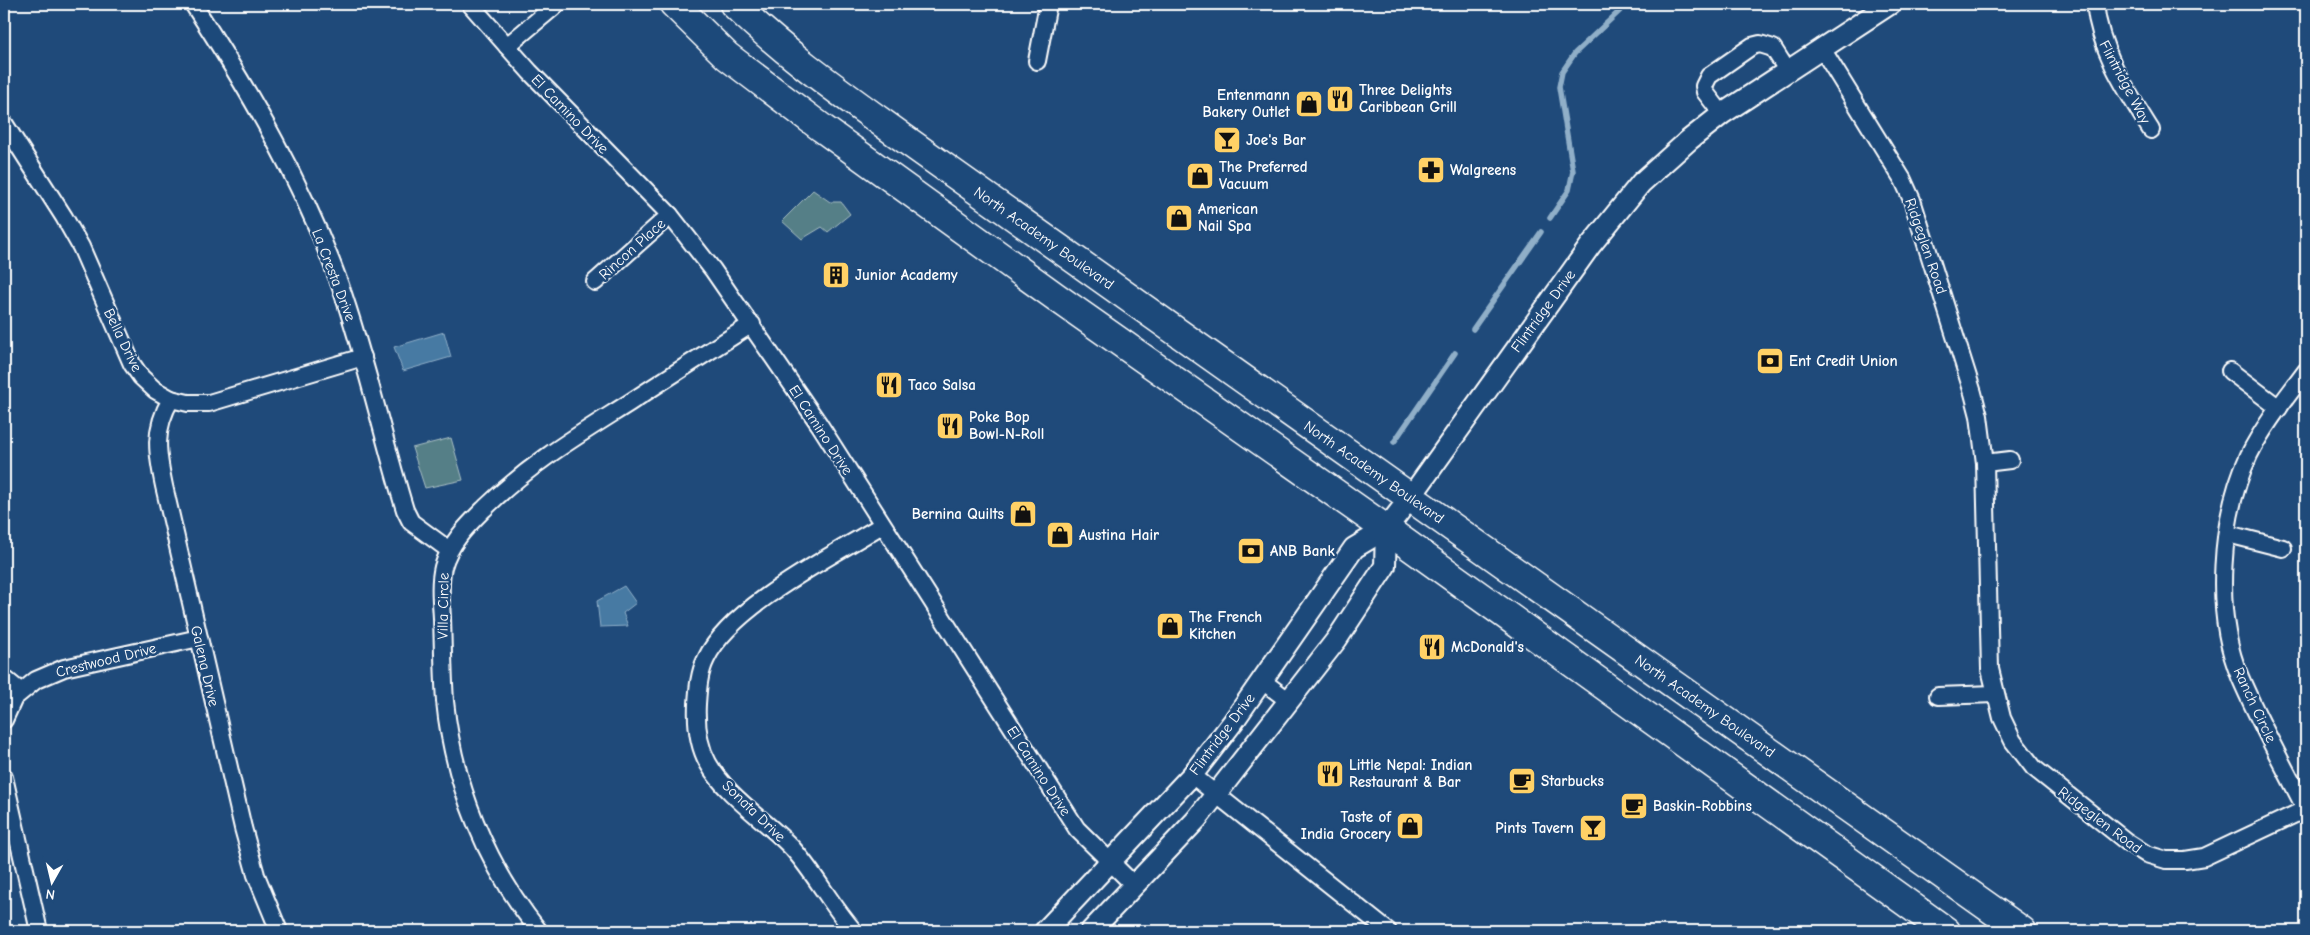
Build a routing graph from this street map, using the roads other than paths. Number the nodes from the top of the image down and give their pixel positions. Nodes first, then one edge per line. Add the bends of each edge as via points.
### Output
1 (193, 4) edge
2 (470, 4) edge
3 (557, 4) edge
4 (674, 4) edge
5 (734, 4) edge
6 (1048, 4) edge
7 (1890, 4) edge
8 (2095, 4) edge
9 (507, 46) junction
10 (1821, 47) junction
11 (1037, 61) dead end
12 (1787, 70) junction
13 (1722, 114) junction
14 (4, 123) edge
15 (2151, 130) dead end
16 (670, 215) junction
17 (595, 282) dead end
18 (752, 324) junction
19 (363, 357) junction
20 (2306, 370) edge
21 (2230, 371) dead end
22 (171, 399) junction
23 (2279, 408) junction
24 (2010, 460) dead end
25 (1984, 463) junction
26 (1410, 498) junction
27 (882, 525) junction
28 (1386, 529) junction
29 (2228, 534) junction
30 (2283, 548) dead end
31 (450, 550) junction
32 (199, 638) junction
33 (4, 678) edge
34 (1261, 680) junction
35 (20, 691) junction
36 (1995, 694) junction
37 (1938, 696) dead end
38 (1288, 700) junction
39 (4, 720) edge
40 (1192, 775) junction
41 (4, 777) edge
42 (1217, 794) junction
43 (2306, 809) edge
44 (1111, 862) junction
45 (1134, 885) junction
46 (39, 931) edge
47 (279, 931) edge
48 (539, 931) edge
49 (854, 931) edge
50 (1045, 931) edge
51 (1091, 931) edge
52 (1388, 931) edge
53 (1946, 931) edge
54 (2022, 931) edge

1 - 19 street, La Cresta Drive via 233,66 306,205 339,283
2 - 9 street, El Camino Drive
3 - 9 street
4 - 28 highway via 727,56 783,100
5 - 26 highway, North Academy Boulevard via 756,26 826,82
6 - 11 street
7 - 10 street, Flintridge Drive
8 - 15 street, Flintridge Way via 2103,45
9 - 16 street, El Camino Drive
10 - 12 street, Flintridge Drive
10 - 25 street, Ridgeglen Road via 1903,180 1920,218 1973,393
12 - 13 street, Flintridge Drive
12 - 13 street via 1773,48 1760,44 1745,51 1706,81 1706,92
13 - 26 street, Flintridge Drive via 1661,164 1606,224
14 - 22 street, Bella Drive via 81,247 132,364 155,390
16 - 17 street, Rincon Place
16 - 18 street, El Camino Drive
18 - 27 street, El Camino Drive
18 - 31 street, Villa Circle via 530,467 464,530
19 - 22 street, Bella Drive via 209,403 188,404
19 - 31 street, La Cresta Drive via 405,510 412,522
20 - 23 street, Ranch Circle
21 - 23 street
22 - 32 street, Galena Drive via 158,429 159,461
23 - 29 street, Ranch Circle via 2249,457 2239,482
24 - 25 street
25 - 36 street, Ridgeglen Road via 1990,669
26 - 28 street, Flintridge Drive
26 - 54 highway, North Academy Boulevard
27 - 44 street, El Camino Drive via 1077,829
27 - 49 street, Sonata Drive via 756,603 722,634 705,660 696,716 699,742 708,763 727,787 794,850
28 - 34 street, Flintridge Drive via 1354,548
28 - 38 street via 1386,566
28 - 53 highway
29 - 30 street
29 - 43 street, Ranch Circle via 2223,589 2230,646 2240,677
31 - 48 street, Villa Circle via 443,568 440,592 446,713 454,758 470,808 494,862
32 - 35 street, Crestwood Drive via 64,668
32 - 47 street, Galena Drive via 243,828 256,875
33 - 35 street
34 - 38 street
34 - 40 street, Flintridge Drive
35 - 39 street, Crestwood Drive
36 - 37 street
36 - 43 street, Ridgeglen Road via 2013,742 2034,768 2146,854 2166,860 2204,857
38 - 42 street
40 - 42 street
40 - 44 street, Flintridge Drive
41 - 46 street
42 - 45 street
42 - 52 street
44 - 45 street, El Camino Drive
44 - 50 street, Flintridge Drive
45 - 51 street

